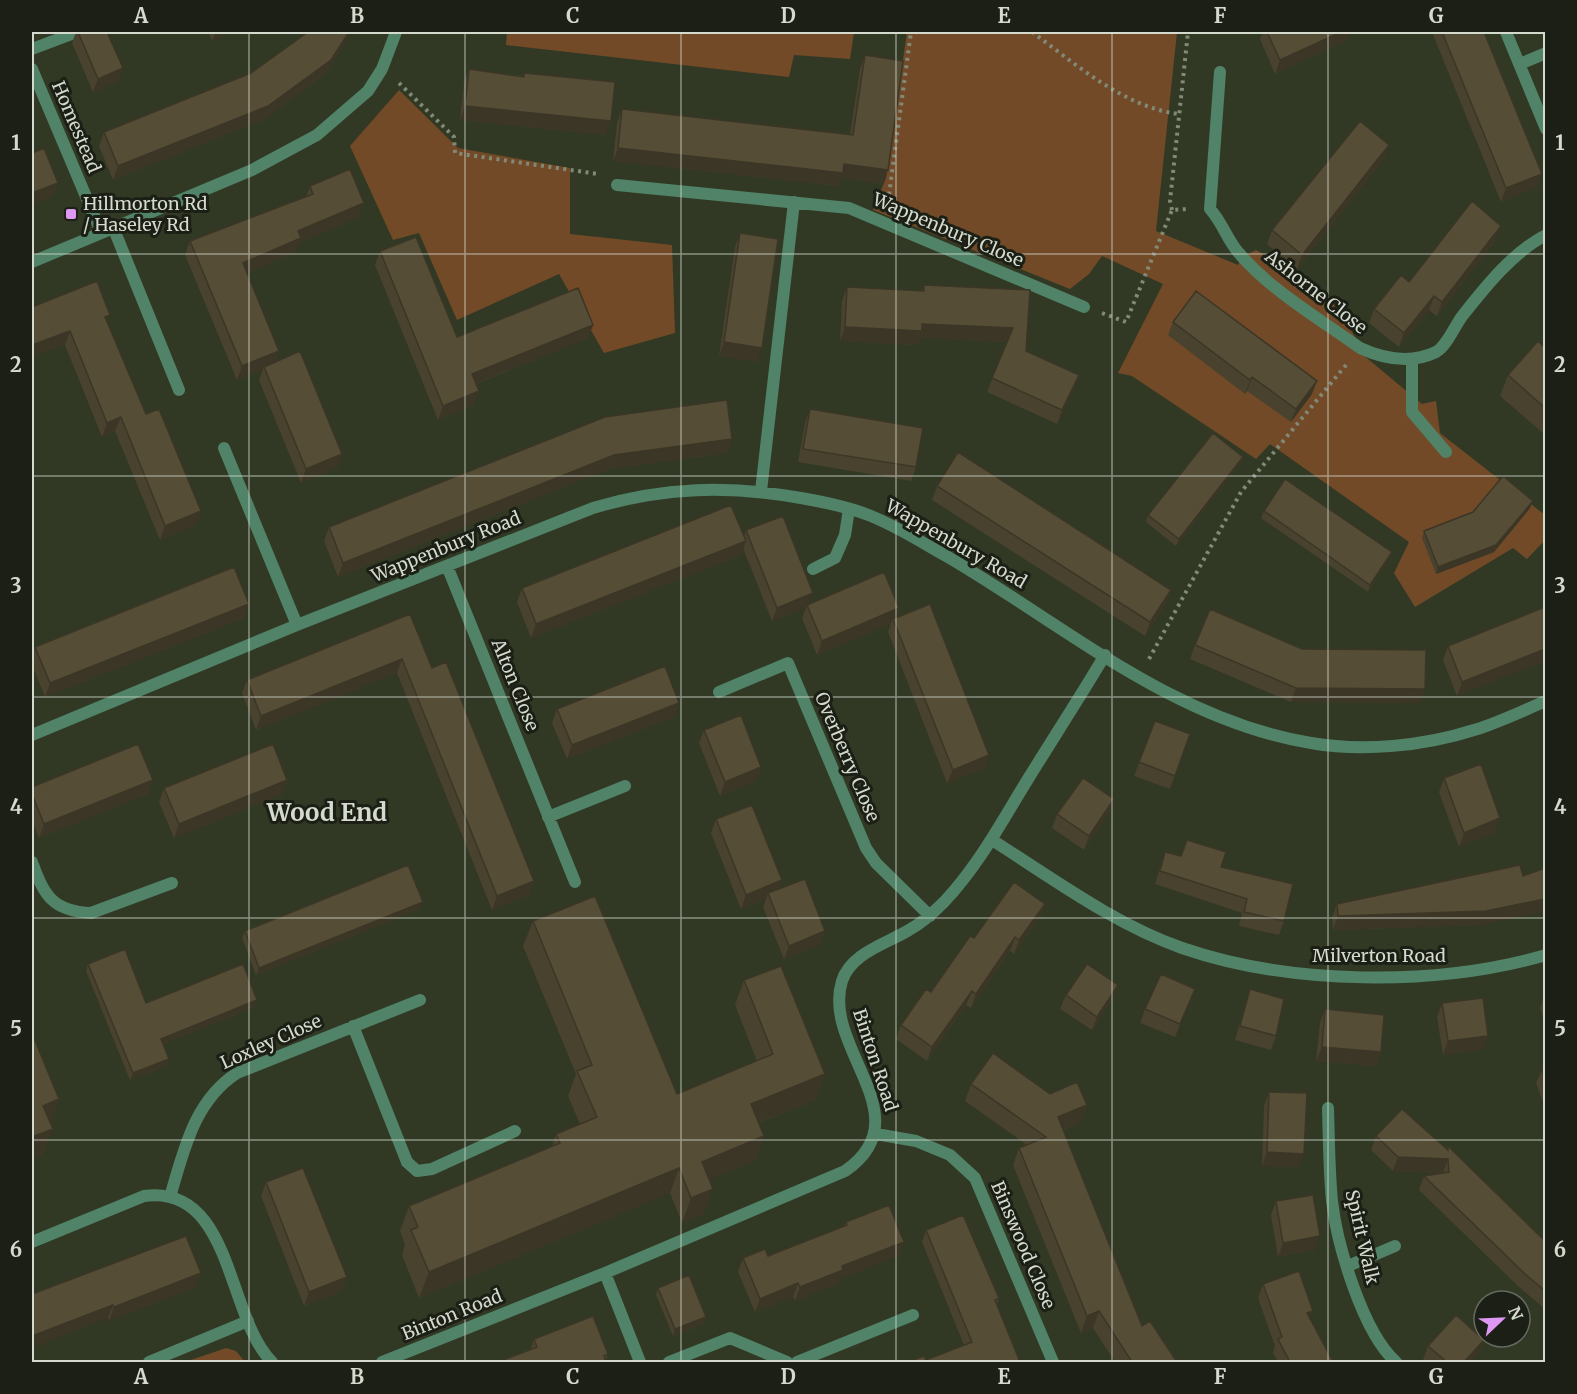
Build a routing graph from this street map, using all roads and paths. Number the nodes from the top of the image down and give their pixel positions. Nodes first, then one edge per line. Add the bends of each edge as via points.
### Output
1 (77, 32) edge
2 (396, 32) edge
3 (911, 32) edge
4 (1032, 32) edge
5 (1188, 32) edge
6 (1506, 32) edge
7 (32, 49) edge
8 (1545, 54) edge
9 (1520, 64) junction
10 (32, 69) edge
11 (382, 69) junction
12 (1220, 72) dead end
13 (1178, 114) junction
14 (1545, 129) edge
15 (617, 185) joint
16 (794, 202) junction
17 (1210, 209) junction
18 (1172, 210) junction
19 (883, 223) junction
20 (113, 227) junction
21 (101, 232) junction
22 (1545, 234) edge
23 (32, 262) edge
24 (1084, 307) joint
25 (1360, 348) junction
26 (1412, 361) junction
27 (179, 390) dead end
28 (224, 448) dead end
29 (1446, 452) dead end
30 (761, 491) junction
31 (849, 509) junction
32 (447, 566) junction
33 (813, 568) dead end
34 (297, 625) junction
35 (1105, 656) junction
36 (1139, 676) junction
37 (719, 692) dead end
38 (1545, 701) edge
39 (32, 735) edge
40 (625, 786) dead end
41 (548, 817) junction
42 (992, 840) junction
43 (32, 862) edge
44 (575, 882) dead end
45 (172, 883) dead end
46 (930, 915) junction
47 (1545, 956) edge
48 (420, 1000) dead end
49 (353, 1026) junction
50 (1328, 1108) dead end
51 (515, 1131) dead end
52 (876, 1134) junction
53 (170, 1197) junction
54 (32, 1242) edge
55 (1395, 1246) dead end
56 (1347, 1266) junction
57 (605, 1273) junction
58 (913, 1316) dead end
59 (248, 1321) junction
60 (149, 1362) edge
61 (272, 1362) edge
62 (382, 1362) edge
63 (640, 1362) edge
64 (669, 1362) edge
65 (787, 1362) edge
66 (797, 1362) edge
67 (1053, 1362) edge
68 (1396, 1362) edge

1 - 7 street
2 - 11 street
3 - 19 path via 891,190
4 - 13 path via 1113,91 1160,112
5 - 13 path
6 - 9 street
8 - 9 street
9 - 14 street
10 - 21 street, Homestead
11 - 15 path via 454,137 455,153 599,174
11 - 20 street via 368,91 342,116 287,153
12 - 17 street
13 - 18 path
15 - 16 street, Wappenbury Close
16 - 19 street, Wappenbury Close via 849,208
16 - 30 street
17 - 18 path
17 - 25 street, Ashorne Close via 1222,222 1237,252 1275,286
18 - 24 path via 1126,322
19 - 24 street, Wappenbury Close
20 - 21 street
20 - 27 street
21 - 23 street
22 - 26 street via 1527,244 1462,316 1438,351
25 - 26 street, Ashorne Close via 1375,355
25 - 36 path via 1241,492
26 - 29 street via 1412,412
28 - 34 street
30 - 31 street, Wappenbury Road
30 - 32 street, Wappenbury Road via 673,490 629,497
31 - 33 street via 845,535 835,558
31 - 35 street, Wappenbury Road via 902,531
32 - 34 street, Wappenbury Road
32 - 41 street, Alton Close
34 - 39 street, Wappenbury Road
35 - 36 street, Wappenbury Road
35 - 42 street, Binton Road
36 - 38 street, Wappenbury Road via 1186,704 1228,721 1312,744 1412,744 1474,731
37 - 46 street, Overberry Close via 788,663 866,848 876,863
40 - 41 street
41 - 44 street, Alton Close
42 - 46 street, Binton Road
42 - 47 street, Milverton Road via 1089,902 1134,925 1180,947 1238,963 1306,975 1353,976 1455,973 1509,966
43 - 45 street via 43,892 58,906 79,912 91,913
46 - 52 street, Binton Road via 860,956 842,980 838,1010 873,1104
48 - 49 street, Loxley Close
49 - 51 street via 407,1162 417,1171 432,1169
49 - 53 street, Loxley Close via 237,1073 218,1085 197,1115
50 - 56 street, Spirit Walk via 1332,1203
52 - 57 street, Binton Road via 860,1161 845,1171
52 - 67 street, Binswood Close via 916,1141 950,1155 975,1178
53 - 54 street via 144,1196
53 - 59 street via 199,1213 212,1229
55 - 56 street
56 - 68 street, Spirit Walk via 1363,1312
57 - 62 street, Binton Road
57 - 63 street
58 - 66 street
59 - 60 street
59 - 61 street via 262,1353
64 - 65 street via 730,1338

